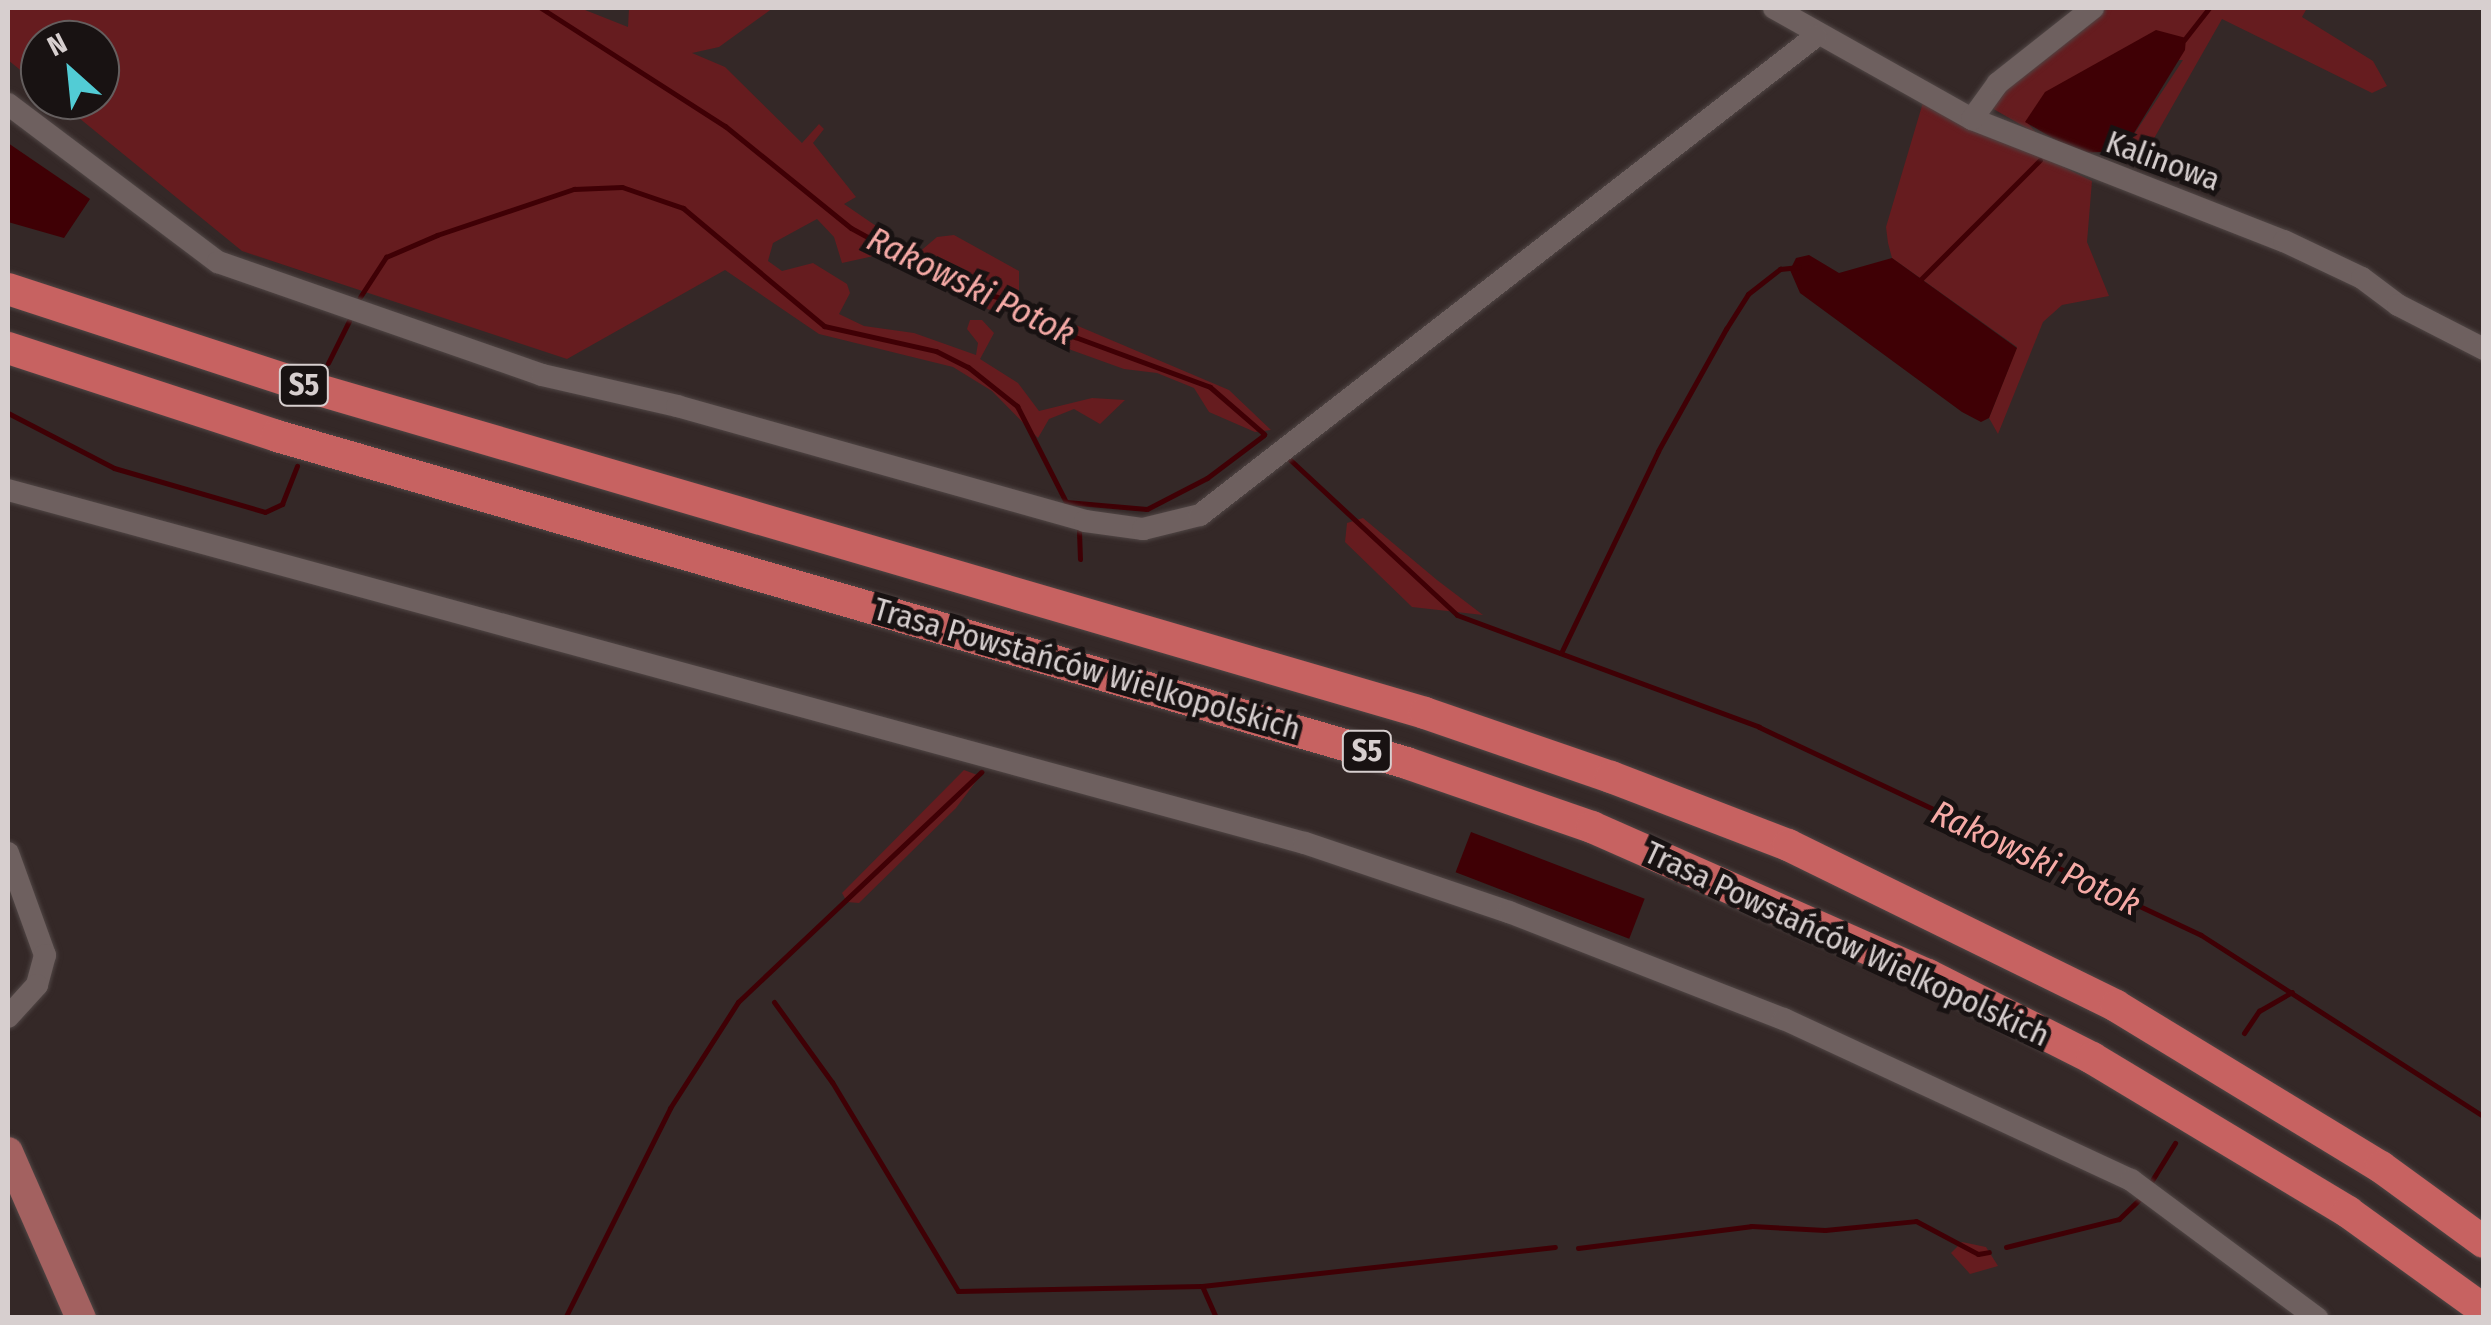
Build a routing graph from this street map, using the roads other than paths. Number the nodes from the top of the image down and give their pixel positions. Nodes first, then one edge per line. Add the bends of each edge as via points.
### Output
1 (1774, 8) edge
2 (2093, 8) edge
3 (1816, 36) junction
4 (8, 104) edge
5 (1972, 119) junction
6 (15, 290) edge
7 (8, 348) edge
8 (2484, 349) edge
9 (8, 490) edge
10 (8, 852) edge
11 (8, 1017) edge
12 (10, 1157) edge
13 (2484, 1242) edge
14 (2484, 1310) edge
15 (81, 1318) edge
16 (2317, 1318) edge

1 - 3 street, Kalinowa
2 - 5 street via 1998,83
3 - 4 street via 1200,515 1142,529 1085,521 542,374 218,262
3 - 5 street, Kalinowa
5 - 8 street, Kalinowa via 2284,241
6 - 13 highway, Trasa Powstańców Wielkopolskich / S5 via 295,383 1406,707 1611,777 1804,853 2116,1006 2381,1167
7 - 14 highway, Trasa Powstańców Wielkopolskich / S5 via 277,436 1407,763 1592,827 1928,974 2092,1058 2348,1212
9 - 16 street via 1304,843 1509,912 1784,1019 2131,1180
10 - 11 street via 45,956 37,985
12 - 15 main road

